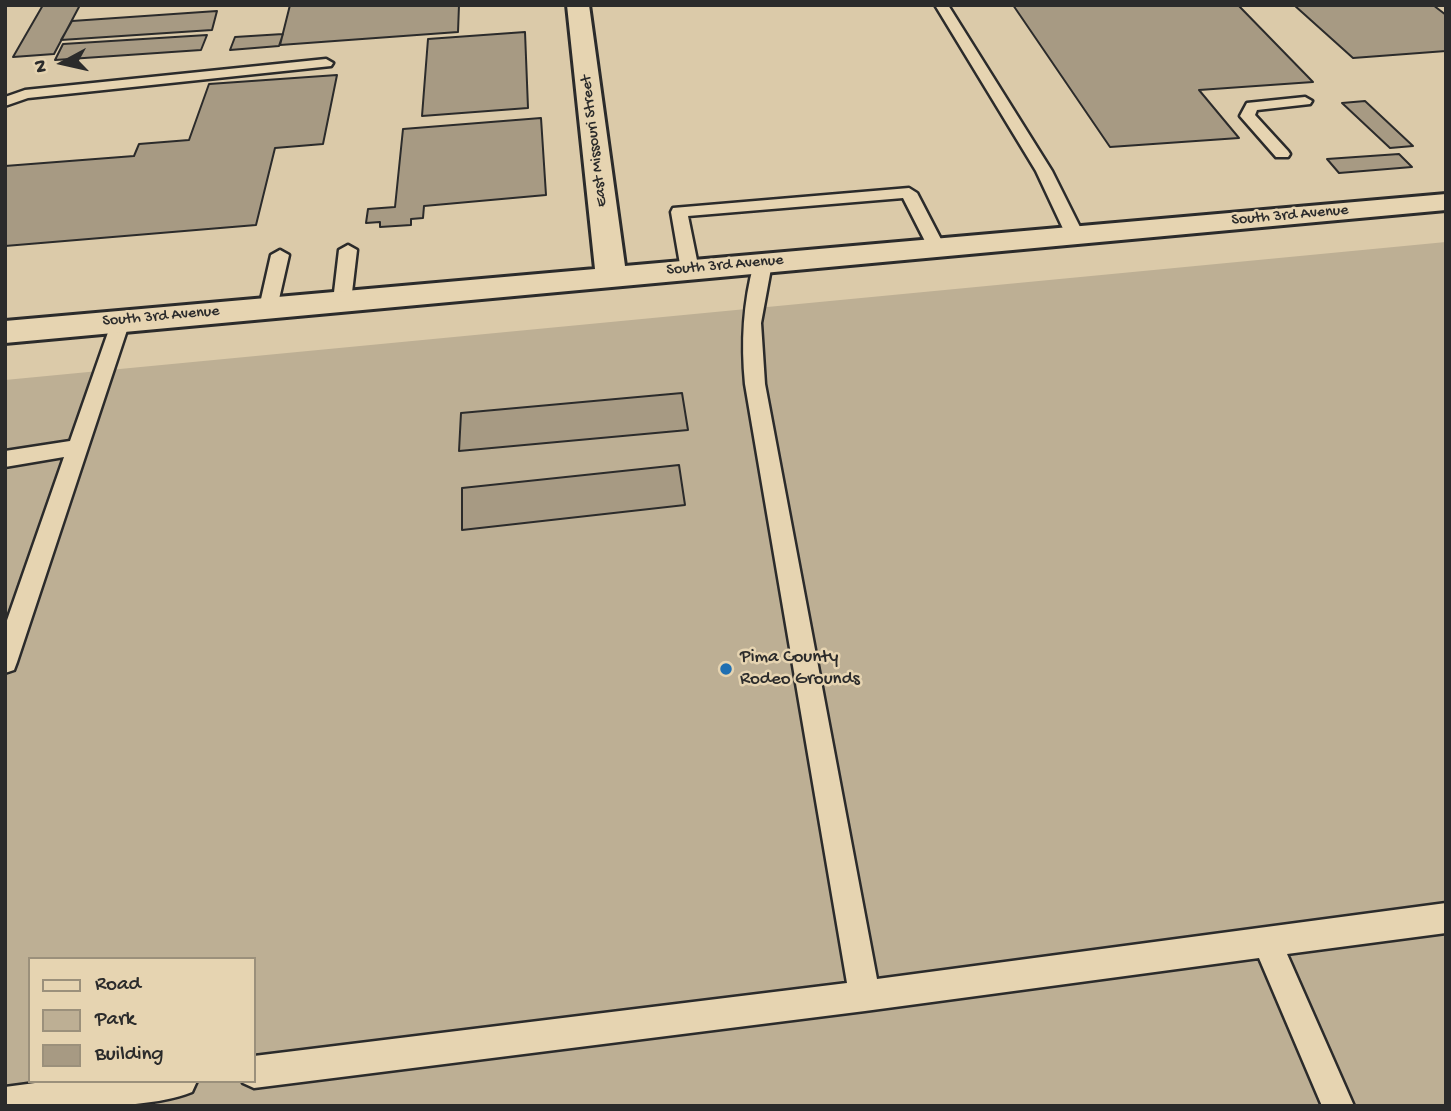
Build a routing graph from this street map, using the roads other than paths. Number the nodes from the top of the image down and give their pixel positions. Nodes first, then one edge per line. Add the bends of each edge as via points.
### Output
1 (578, 5) edge
2 (941, 5) edge
3 (326, 63) dead end
4 (1305, 101) dead end
5 (5, 102) edge
6 (1282, 154) dead end
7 (1446, 202) edge
8 (1075, 235) junction
9 (936, 247) junction
10 (348, 250) dead end
11 (280, 255) dead end
12 (763, 263) junction
13 (690, 270) junction
14 (611, 276) junction
15 (342, 301) junction
16 (268, 307) junction
17 (121, 321) junction
18 (5, 332) edge
19 (78, 447) junction
20 (5, 459) edge
21 (5, 662) edge
22 (1446, 918) edge
23 (1267, 942) junction
24 (865, 996) junction
25 (256, 1072) edge
26 (165, 1083) edge
27 (5, 1103) edge
28 (1338, 1106) edge

1 - 14 street, East Missouri Street
2 - 8 lane via 1044,171
3 - 5 lane via 36,92
4 - 6 lane via 1251,106 1247,116
7 - 8 street, South 3rd Avenue
8 - 9 street, South 3rd Avenue
9 - 12 street, South 3rd Avenue
9 - 13 lane via 909,193 679,212
10 - 15 lane
11 - 16 lane
12 - 13 street, South 3rd Avenue
12 - 24 lane via 751,304 755,384
13 - 14 street, South 3rd Avenue
14 - 15 street, South 3rd Avenue
15 - 16 street, South 3rd Avenue
16 - 17 street, South 3rd Avenue
17 - 18 street, South 3rd Avenue
17 - 19 lane
19 - 20 lane
19 - 21 lane
22 - 23 lane
23 - 24 lane
23 - 28 lane
24 - 25 lane
26 - 27 lane

